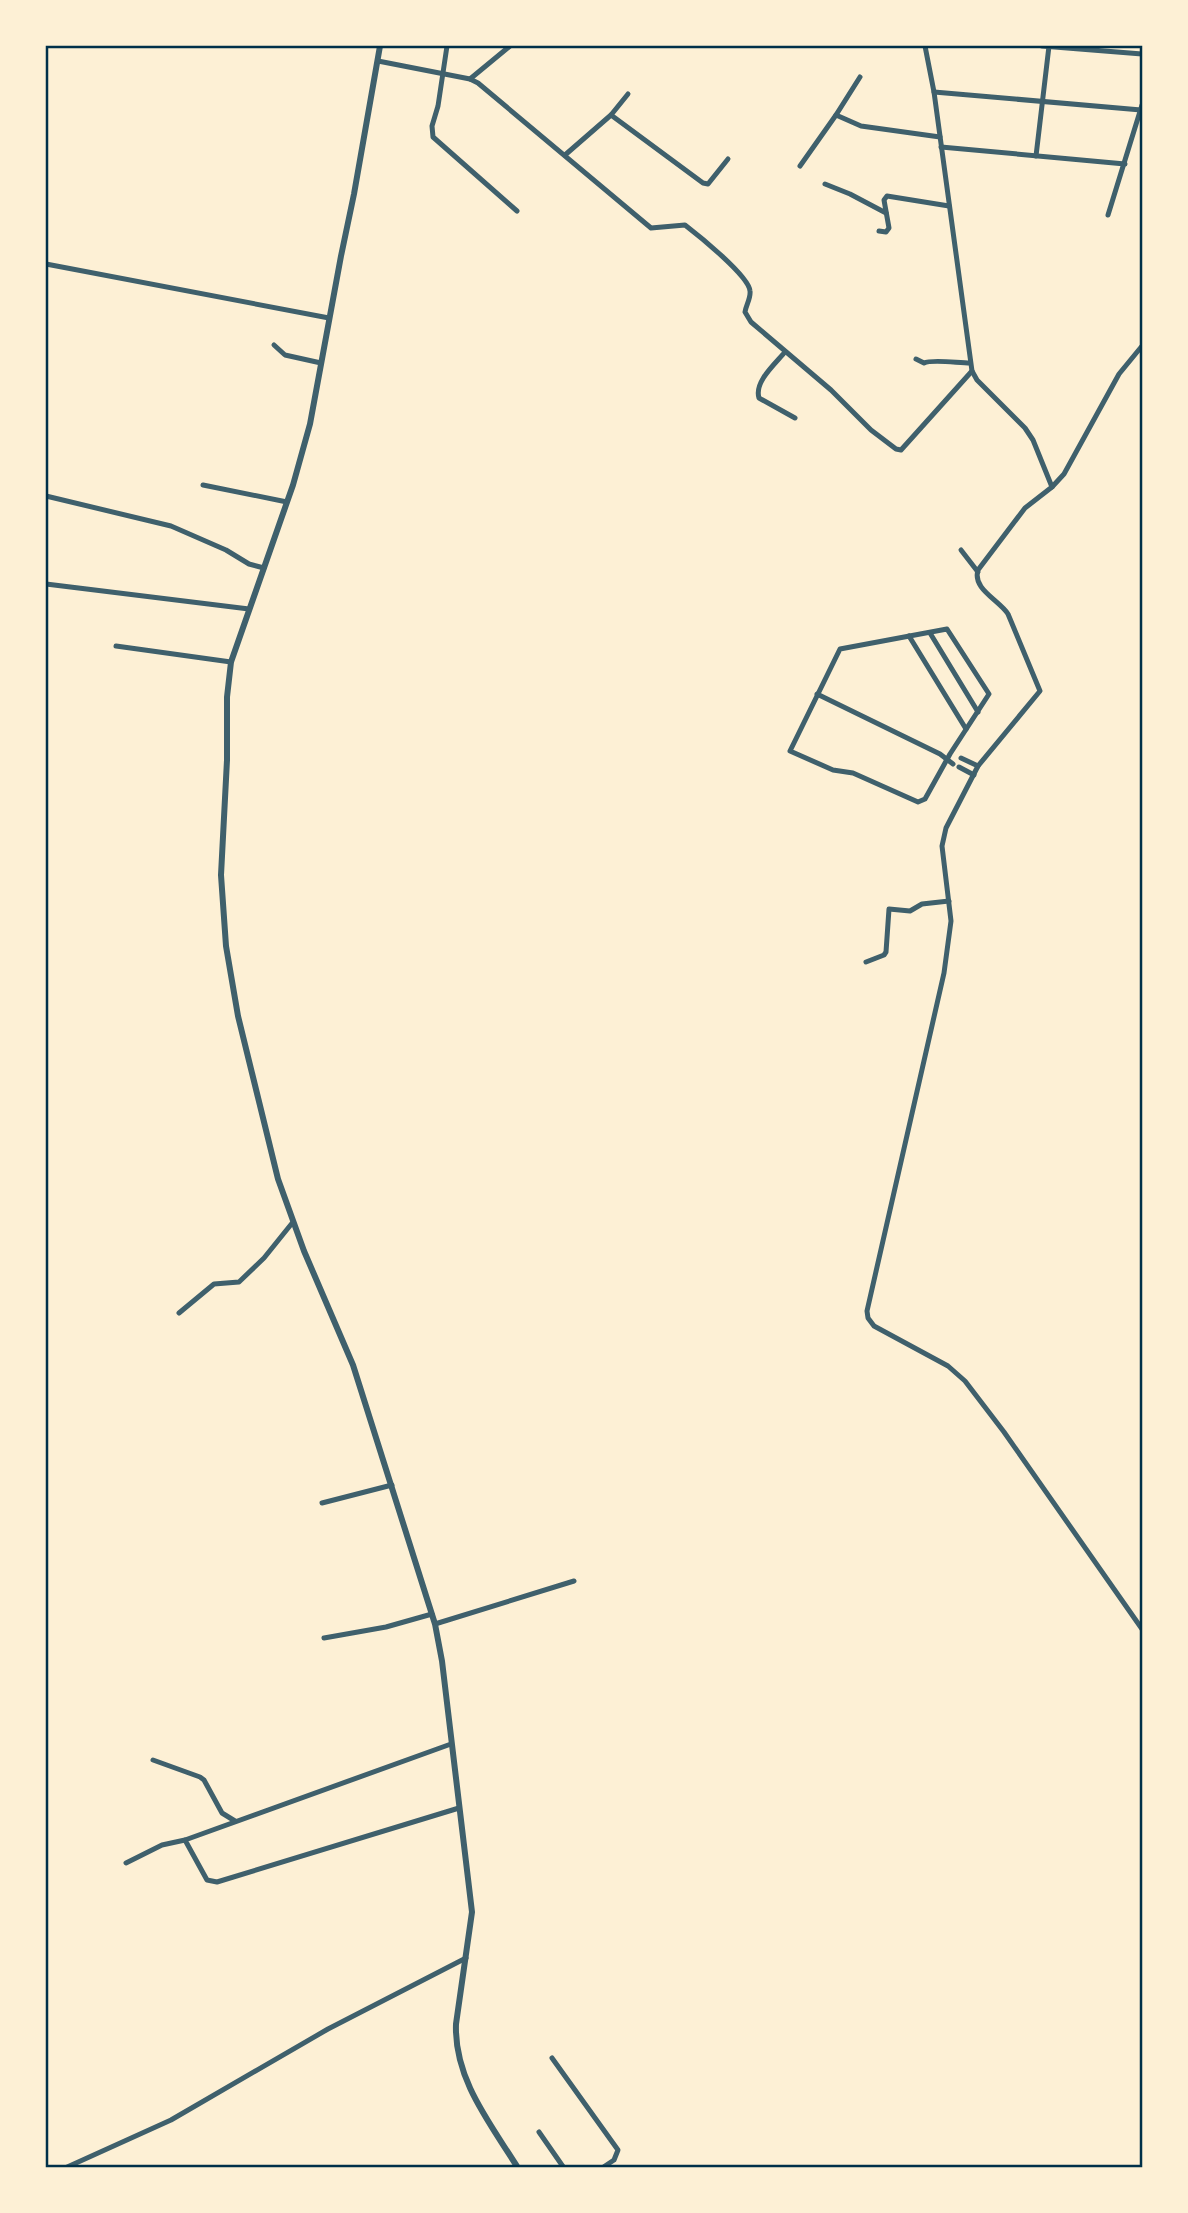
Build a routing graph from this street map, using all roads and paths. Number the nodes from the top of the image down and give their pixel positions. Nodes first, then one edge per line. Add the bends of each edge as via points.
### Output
1 (380, 46) edge
2 (447, 46) edge
3 (510, 46) edge
4 (925, 46) edge
5 (1042, 46) edge
6 (1049, 46) edge
7 (1143, 54) edge
8 (378, 61) junction
9 (442, 75) junction
10 (860, 76) dead end
11 (470, 79) junction
12 (933, 92) junction
13 (628, 94) dead end
14 (1042, 101) junction
15 (1142, 108) edge
16 (611, 115) junction
17 (836, 116) junction
18 (940, 137) junction
19 (941, 148) junction
20 (565, 155) junction
21 (1036, 156) junction
22 (728, 159) dead end
23 (1125, 164) junction
24 (800, 166) dead end
25 (825, 184) dead end
26 (949, 206) junction
27 (517, 211) dead end
28 (886, 213) junction
29 (1108, 215) dead end
30 (879, 231) dead end
31 (46, 264) edge
32 (329, 318) junction
33 (274, 345) dead end
34 (1142, 346) edge
35 (785, 352) junction
36 (916, 359) dead end
37 (321, 363) junction
38 (970, 363) junction
39 (972, 372) junction
40 (795, 418) dead end
41 (203, 485) dead end
42 (1052, 487) junction
43 (46, 496) edge
44 (288, 502) junction
45 (961, 550) dead end
46 (264, 568) junction
47 (978, 572) junction
48 (46, 584) edge
49 (249, 609) junction
50 (930, 633) junction
51 (909, 636) junction
52 (116, 646) dead end
53 (230, 662) junction
54 (817, 694) junction
55 (978, 712) junction
56 (966, 729) junction
57 (953, 757) junction
58 (978, 766) junction
59 (974, 775) junction
60 (948, 901) junction
61 (866, 962) dead end
62 (293, 1222) junction
63 (180, 1313) dead end
64 (392, 1485) junction
65 (322, 1503) dead end
66 (575, 1581) dead end
67 (432, 1614) junction
68 (435, 1624) junction
69 (1143, 1629) edge
70 (324, 1638) dead end
71 (451, 1744) junction
72 (153, 1760) dead end
73 (459, 1808) junction
74 (235, 1821) junction
75 (185, 1840) junction
76 (126, 1863) dead end
77 (466, 1958) junction
78 (552, 2058) dead end
79 (539, 2132) dead end
80 (65, 2168) edge
81 (518, 2168) edge
82 (564, 2168) edge
83 (602, 2168) edge

1 - 8 street
2 - 9 street
3 - 11 street
4 - 12 street
5 - 6 street
6 - 7 street
6 - 14 street
8 - 9 street
8 - 32 street
9 - 11 street
9 - 27 street via 433,137
10 - 17 street
11 - 20 street
12 - 14 street
12 - 18 street
13 - 16 street
14 - 15 street
14 - 21 street
15 - 23 street
16 - 20 street
16 - 22 street via 702,183 708,184
17 - 18 street via 861,126
17 - 24 street
18 - 19 street
19 - 21 street
19 - 26 street
20 - 35 street via 651,228 685,225 718,253 750,289 745,312 751,322
21 - 23 street
23 - 29 street
25 - 28 street
26 - 28 street via 887,196
26 - 38 street
28 - 30 street via 889,228
31 - 32 street
32 - 37 street
33 - 37 street via 285,355
34 - 42 street via 1119,374 1065,474
35 - 39 street via 898,450
35 - 40 street via 758,387 758,395
36 - 38 street
37 - 44 street
38 - 39 street
39 - 42 street via 1025,428
41 - 44 street
42 - 47 street via 1025,508
43 - 46 street via 171,526
44 - 46 street
45 - 47 street
46 - 49 street
47 - 58 street via 977,583 1008,614 1040,691
48 - 49 street
49 - 53 street
50 - 51 street
50 - 55 street
50 - 55 street via 950,630 988,692
51 - 54 street via 840,649
51 - 56 street
52 - 53 street
53 - 62 street via 224,922 244,1046 273,1165
54 - 57 street
54 - 57 street via 791,752 918,802 925,799
55 - 56 street
56 - 57 street
57 - 58 street
57 - 59 street via 956,765
58 - 59 street
59 - 60 street via 946,828 942,846
60 - 61 street via 922,904 910,911 889,909 886,952
60 - 69 street via 951,921 943,974 868,1318 965,1381
62 - 63 street via 239,1282 214,1284
62 - 64 street via 353,1365
64 - 65 street
64 - 67 street
66 - 68 street
67 - 68 street
67 - 70 street
68 - 71 street
71 - 73 street
71 - 74 street
72 - 74 street via 201,1777 222,1813
73 - 75 street via 217,1882 207,1880
73 - 77 street via 472,1912
74 - 75 street
75 - 76 street via 162,1845
77 - 80 street via 328,2029 171,2120
77 - 81 street via 456,2024 458,2057 468,2086
78 - 83 street via 618,2150 614,2160
79 - 82 street

